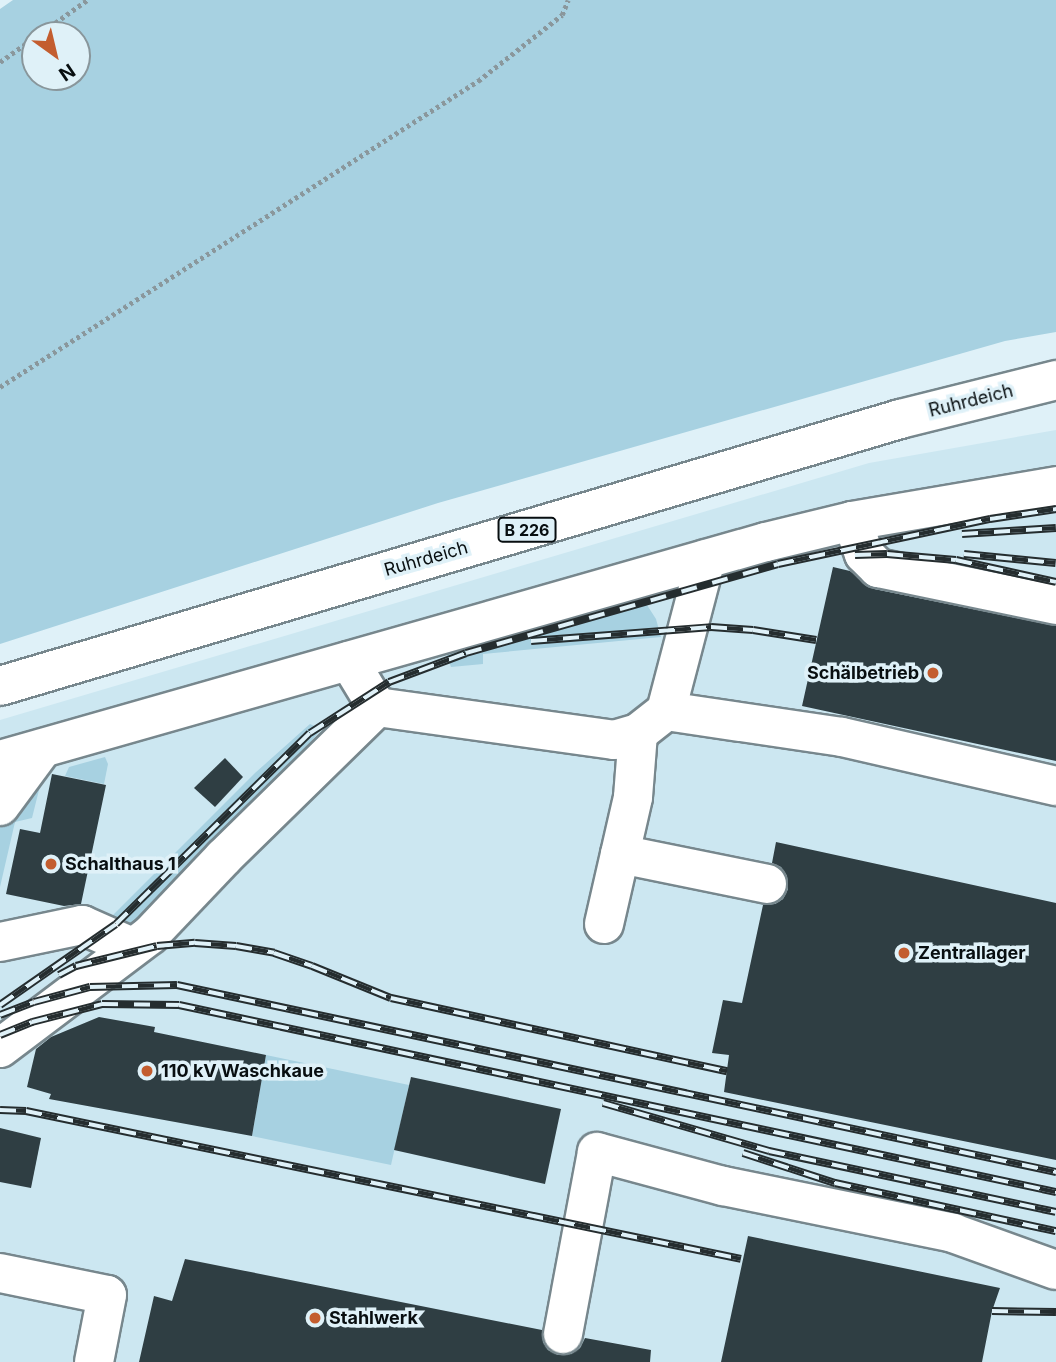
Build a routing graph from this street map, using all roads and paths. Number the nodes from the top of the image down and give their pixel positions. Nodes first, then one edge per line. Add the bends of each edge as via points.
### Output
1 (87, 0) edge
2 (568, 0) edge
3 (57, 21) edge
4 (21, 47) edge
5 (0, 62) edge
6 (1056, 380) edge
7 (0, 387) edge
8 (1056, 485) edge
9 (852, 521) junction
10 (706, 559) junction
11 (1056, 605) edge
12 (349, 661) junction
13 (0, 686) edge
14 (377, 707) junction
15 (652, 722) junction
16 (41, 749) junction
17 (0, 760) edge
18 (1056, 786) edge
19 (0, 806) edge
20 (620, 854) junction
21 (767, 884) dead end
22 (604, 924) dead end
23 (0, 942) edge
24 (132, 947) junction
25 (0, 1048) edge
26 (1056, 1270) edge
27 (0, 1273) edge
28 (563, 1334) dead end
29 (94, 1362) edge

1 - 3 path
2 - 7 path via 562,15 478,81
4 - 5 path
6 - 13 main road, Ruhrdeich / B 226 via 900,419
8 - 9 main road
9 - 10 main road
9 - 11 main road via 864,554 878,568
10 - 12 main road
10 - 15 main road
12 - 14 main road
12 - 16 main road
14 - 15 main road via 614,740
14 - 24 main road via 150,935
15 - 18 main road via 842,737
15 - 20 main road
16 - 17 main road
16 - 19 main road
20 - 21 main road
20 - 22 main road
23 - 24 main road via 82,925
24 - 25 main road
26 - 28 main road via 953,1233 723,1186 597,1152
27 - 29 main road via 107,1295

